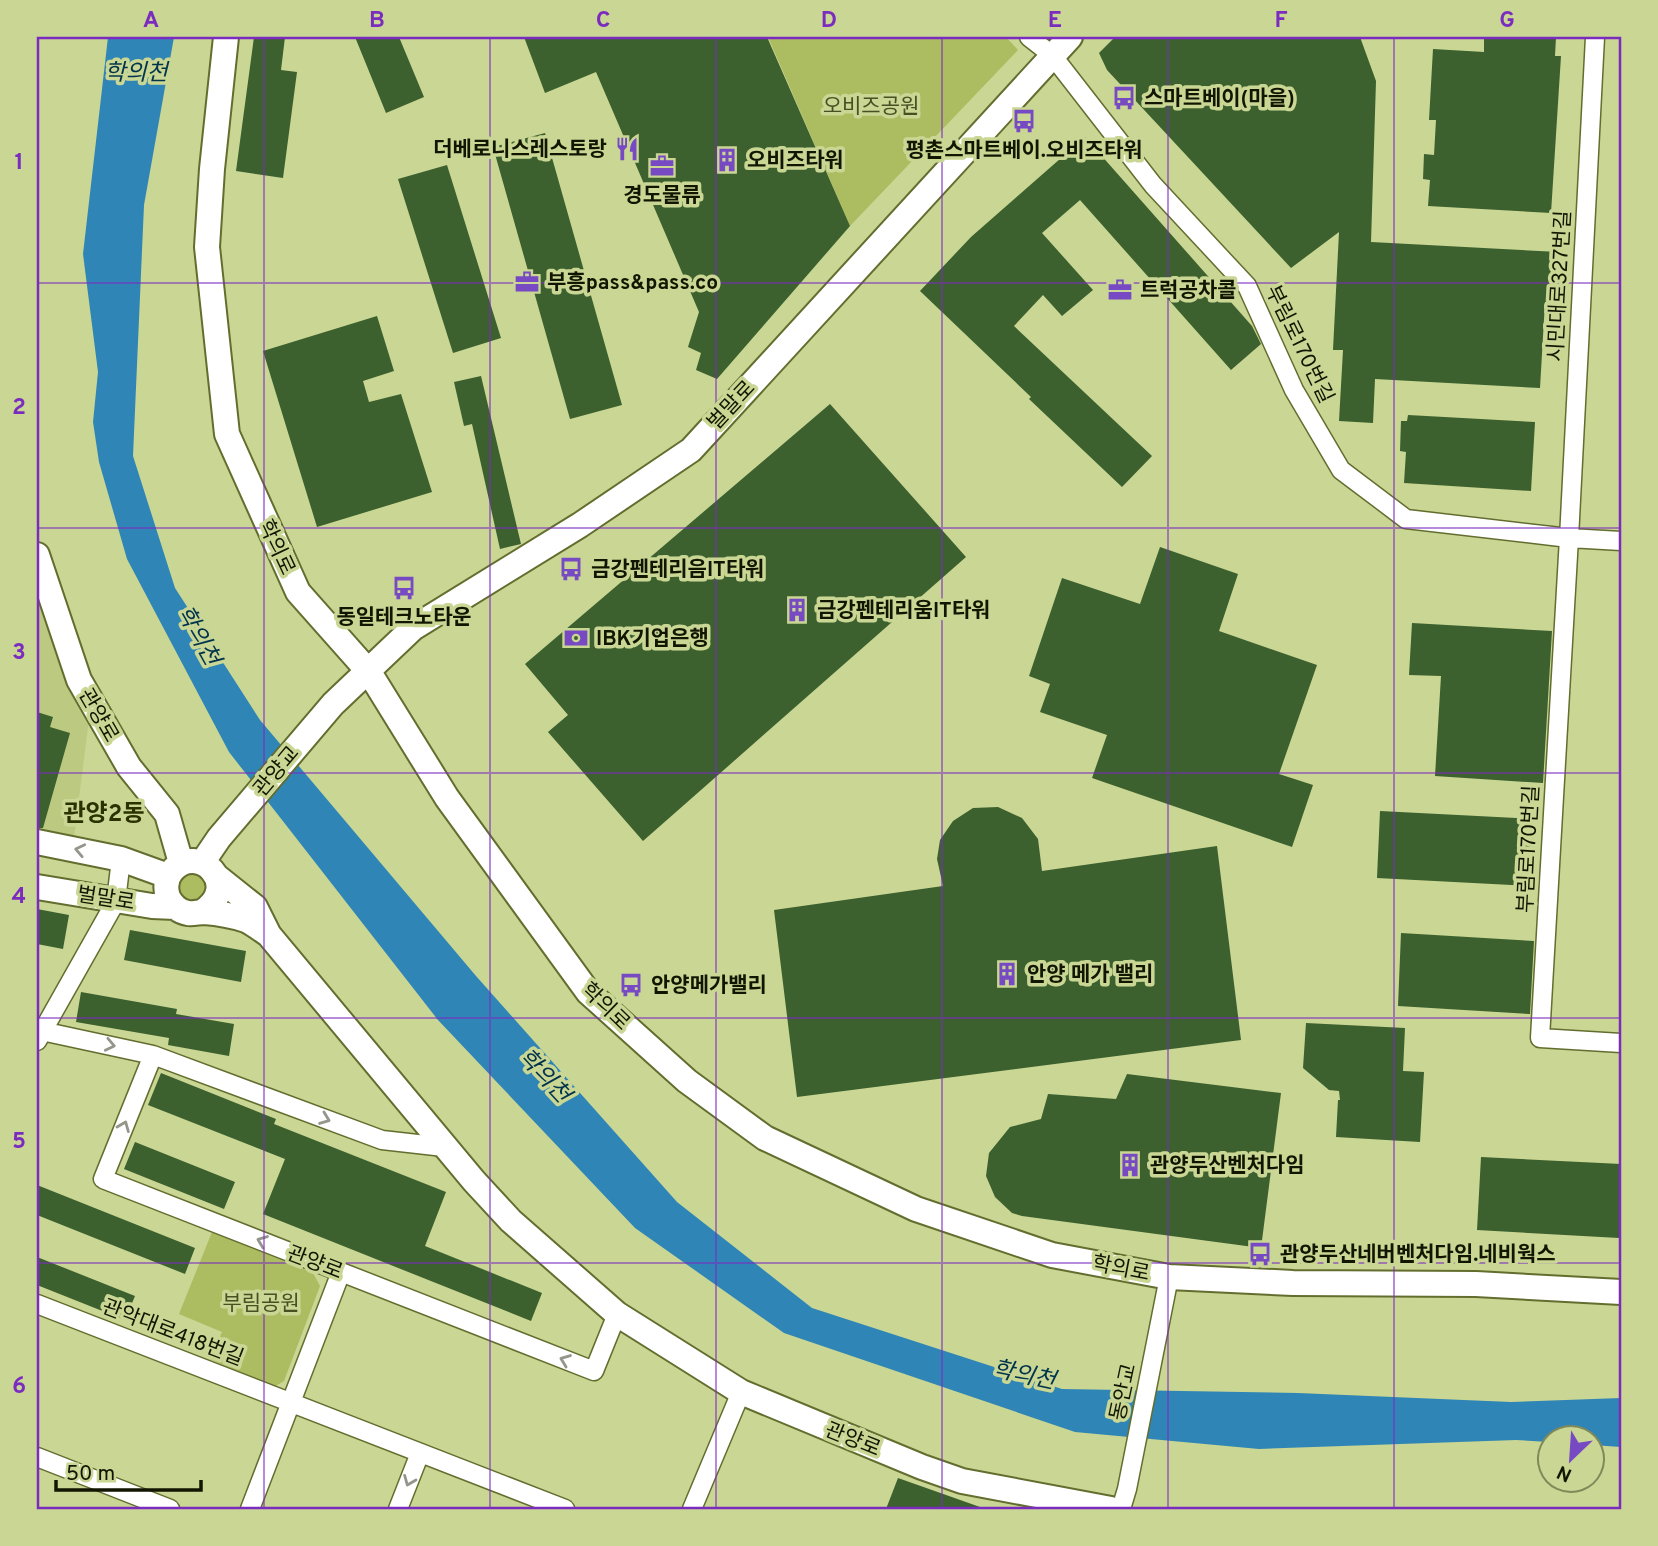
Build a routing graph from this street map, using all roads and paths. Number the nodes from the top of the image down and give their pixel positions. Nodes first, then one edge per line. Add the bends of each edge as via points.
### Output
1 (226, 37) edge
2 (1029, 37) edge
3 (1070, 37) edge
4 (1595, 37) edge
5 (1052, 55) junction
6 (1569, 538) junction
7 (1621, 541) edge
8 (37, 555) edge
9 (369, 672) junction
10 (333, 704) joint
11 (37, 842) edge
12 (121, 859) junction
13 (192, 869) junction
14 (37, 887) edge
15 (116, 901) junction
16 (175, 907) junction
17 (202, 912) junction
18 (269, 935) junction
19 (39, 1034) edge
20 (1621, 1043) edge
21 (153, 1055) junction
22 (444, 1147) junction
23 (341, 1272) junction
24 (1169, 1277) junction
25 (1621, 1292) edge
26 (37, 1304) edge
27 (617, 1314) junction
28 (741, 1392) junction
29 (292, 1402) junction
30 (420, 1453) junction
31 (37, 1457) edge
32 (170, 1509) edge
33 (250, 1509) edge
34 (398, 1509) edge
35 (565, 1509) edge
36 (692, 1509) edge
37 (1111, 1509) edge
38 (1121, 1509) edge

1 - 9 street, 학의로 via 207,247 227,434 298,592
2 - 5 street, 부림로170번길
3 - 5 street, 벌말로
4 - 6 street, 시민대로327번길
5 - 6 street, 부림로170번길 via 1153,185 1247,286 1294,390 1340,470 1406,519
5 - 9 street, 벌말로 via 691,450 413,628
6 - 7 street, 부림로170번길
6 - 20 street, 부림로170번길 via 1540,1038
8 - 13 street, 관양로 via 79,680 130,767 167,814
9 - 10 street, 벌말로
9 - 24 street, 학의로 via 447,798 588,992 687,1081 765,1138 916,1209 1052,1255
10 - 13 street, 관양교
12 -> 11 street, 벌말로
12 - 13 street, 벌말로
12 - 15 street
13 - 16 street via 166,887
13 - 17 street via 219,886 217,897
13 - 18 street, 관양로 via 255,906
14 - 15 street, 벌말로
15 - 16 street, 벌말로
15 - 19 street
16 - 17 street via 188,913
17 - 18 street via 247,920
18 - 22 street, 관양로
19 -> 21 street
21 -> 22 street via 382,1140
23 -> 21 street, 관양로 via 103,1179
22 - 27 street, 관양로 via 511,1221
27 -> 23 street, 관양로 via 594,1371
23 - 29 street
24 - 25 street, 학의로
24 - 38 street, 동안교
26 - 29 street, 관악대로418번길
27 - 28 street, 관양로
28 - 36 street
28 - 37 street, 관양로 via 962,1480
29 - 30 street, 관악대로418번길
29 - 33 street
30 -> 34 street
30 - 35 street, 관악대로418번길
31 - 32 street

